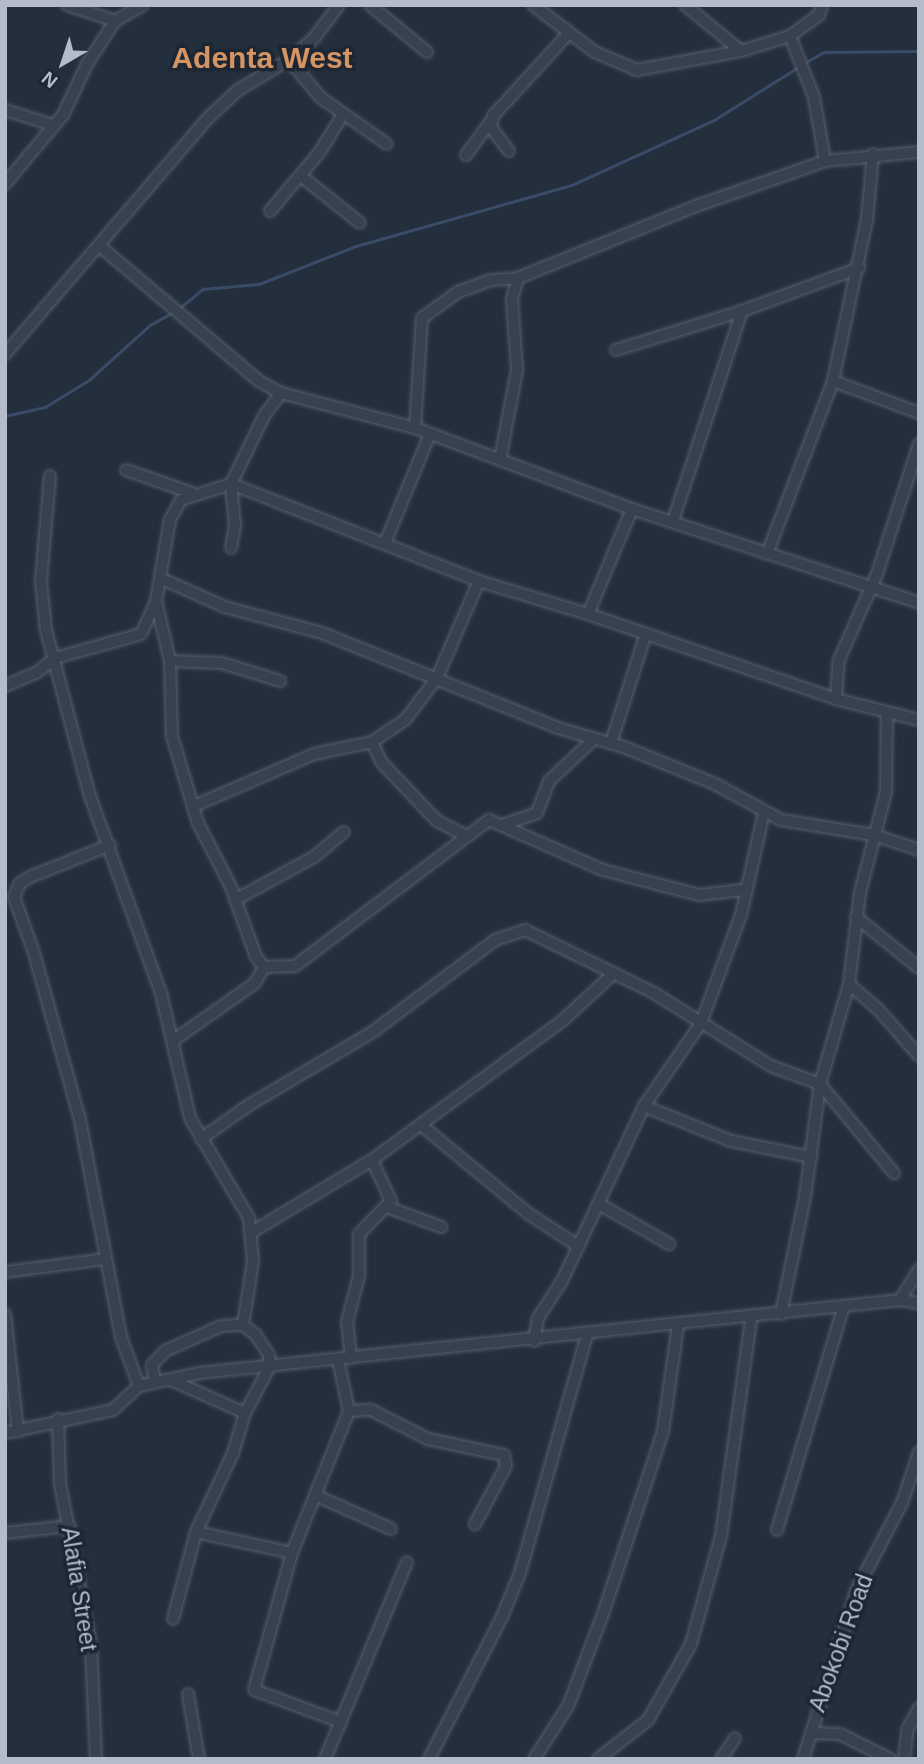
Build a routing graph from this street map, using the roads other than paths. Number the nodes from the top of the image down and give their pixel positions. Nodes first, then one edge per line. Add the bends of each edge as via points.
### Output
1 (67, 5) edge
2 (143, 5) edge
3 (339, 5) edge
4 (370, 5) edge
5 (533, 5) edge
6 (685, 5) edge
7 (822, 5) edge
8 (115, 21) junction
9 (568, 34) junction
10 (790, 36) junction
11 (741, 51) junction
12 (427, 52) dead end
13 (289, 61) junction
14 (5, 110) edge
15 (342, 116) junction
16 (491, 121) junction
17 (53, 125) junction
18 (387, 144) dead end
19 (509, 151) dead end
20 (919, 152) edge
21 (873, 154) junction
22 (466, 155) dead end
23 (824, 161) junction
24 (301, 176) junction
25 (5, 184) edge
26 (270, 211) dead end
27 (360, 223) dead end
28 (101, 247) junction
29 (859, 268) junction
30 (518, 278) junction
31 (742, 311) junction
32 (616, 350) dead end
33 (5, 354) edge
34 (833, 381) junction
35 (281, 393) junction
36 (919, 413) edge
37 (415, 428) junction
38 (430, 434) junction
39 (919, 444) edge
40 (500, 460) junction
41 (126, 470) dead end
42 (50, 476) dead end
43 (231, 484) junction
44 (191, 494) junction
45 (632, 509) junction
46 (673, 522) junction
47 (385, 544) junction
48 (231, 548) dead end
49 (767, 554) junction
50 (160, 578) junction
51 (480, 581) junction
52 (870, 590) junction
53 (156, 601) junction
54 (919, 603) edge
55 (589, 614) junction
56 (646, 633) junction
57 (55, 658) junction
58 (170, 661) junction
59 (437, 678) junction
60 (279, 681) dead end
61 (5, 686) edge
62 (836, 699) junction
63 (887, 713) junction
64 (919, 720) edge
65 (594, 739) junction
66 (372, 742) junction
67 (611, 743) junction
68 (194, 806) junction
69 (764, 812) junction
70 (502, 825) junction
71 (344, 832) dead end
72 (874, 835) junction
73 (466, 836) junction
74 (110, 845) junction
75 (919, 850) edge
76 (743, 890) junction
77 (235, 900) junction
78 (856, 917) junction
79 (264, 967) junction
80 (919, 968) edge
81 (613, 974) junction
82 (849, 984) junction
83 (701, 1023) junction
84 (174, 1040) junction
85 (919, 1056) edge
86 (820, 1084) junction
87 (644, 1106) junction
88 (421, 1125) junction
89 (201, 1139) junction
90 (811, 1157) junction
91 (372, 1160) junction
92 (894, 1173) dead end
93 (599, 1204) junction
94 (387, 1207) junction
95 (441, 1227) dead end
96 (252, 1232) junction
97 (669, 1244) dead end
98 (578, 1246) junction
99 (106, 1259) junction
100 (919, 1269) edge
101 (5, 1272) edge
102 (900, 1300) junction
103 (919, 1303) edge
104 (843, 1309) junction
105 (5, 1314) edge
106 (781, 1314) junction
107 (751, 1319) junction
108 (243, 1325) junction
109 (678, 1326) junction
110 (587, 1335) junction
111 (534, 1340) junction
112 (351, 1358) junction
113 (338, 1359) junction
114 (270, 1366) junction
115 (171, 1380) junction
116 (155, 1381) junction
117 (139, 1386) junction
118 (349, 1411) junction
119 (245, 1413) junction
120 (58, 1419) junction
121 (18, 1431) junction
122 (5, 1433) edge
123 (919, 1452) edge
124 (315, 1495) junction
125 (475, 1524) dead end
126 (70, 1526) junction
127 (391, 1529) dead end
128 (777, 1530) dead end
129 (196, 1532) junction
130 (5, 1533) edge
131 (292, 1553) junction
132 (407, 1562) dead end
133 (173, 1619) dead end
134 (188, 1694) dead end
135 (919, 1708) edge
136 (341, 1722) junction
137 (811, 1734) junction
138 (735, 1738) dead end
139 (96, 1759) edge
140 (198, 1759) edge
141 (325, 1759) edge
142 (429, 1759) edge
143 (534, 1759) edge
144 (598, 1759) edge
145 (721, 1759) edge
146 (803, 1759) edge
147 (890, 1759) edge
148 (904, 1759) edge

1 - 8 street
2 - 8 street
3 - 13 street
4 - 12 street
5 - 9 street
6 - 11 street
7 - 10 street via 819,15
8 - 17 street
9 - 11 street via 617,65 637,70
9 - 16 street via 501,104
10 - 11 street
10 - 23 street via 814,97
13 - 15 street
13 - 28 street via 238,90 207,119
14 - 17 street
15 - 18 street
15 - 24 street
16 - 19 street
16 - 22 street
17 - 25 street
20 - 21 street
21 - 23 street
21 - 29 street
23 - 30 street via 699,205
24 - 26 street
24 - 27 street
28 - 33 street
28 - 35 street via 259,381
29 - 31 street
29 - 34 street
30 - 37 street via 475,284 422,318
30 - 40 street via 512,299 517,370
31 - 32 street
31 - 46 street
34 - 36 street
34 - 49 street
35 - 37 street
35 - 43 street via 264,416
37 - 38 street
38 - 40 street
38 - 47 street
39 - 52 street
40 - 45 street
41 - 44 street
42 - 57 street via 43,524 41,604
43 - 44 street
43 - 47 street
43 - 48 street via 235,525
44 - 50 street via 181,500 170,520
45 - 46 street
45 - 55 street
46 - 49 street
47 - 51 street
49 - 52 street
50 - 53 street
50 - 59 street via 225,607 322,633
51 - 55 street
51 - 59 street
52 - 54 street
52 - 62 street via 839,660
53 - 57 street via 141,634
53 - 58 street
55 - 56 street
56 - 62 street
56 - 67 street
57 - 61 street via 36,673
57 - 74 street via 90,796
58 - 60 street via 222,663
58 - 68 street via 173,736
59 - 65 street
59 - 66 street via 405,720
62 - 63 street
63 - 64 street
63 - 72 street via 886,792
65 - 67 street
65 - 70 street via 549,781 537,813
66 - 68 street via 314,754
66 - 73 street via 382,764 437,821
67 - 69 street via 700,777
68 - 77 street
69 - 72 street via 795,824
69 - 76 street
70 - 73 street via 489,820
70 - 76 street via 603,870 699,895
71 - 77 street via 314,857
72 - 75 street
72 - 78 street
73 - 79 street via 295,966
74 - 84 street
74 - 99 street via 30,877 20,883 14,897 80,1120
76 - 83 street via 741,915
77 - 79 street
78 - 80 street
78 - 82 street
79 - 84 street via 255,983
81 - 83 street
81 - 88 street via 562,1021
81 - 89 street via 534,933 508,933 374,1031
82 - 85 street
82 - 86 street
83 - 86 street via 771,1066
83 - 87 street
84 - 89 street via 190,1118
86 - 90 street
86 - 92 street
87 - 90 street via 731,1141
87 - 93 street
88 - 91 street
88 - 98 street via 529,1214
89 - 96 street via 245,1211
90 - 106 street
91 - 94 street via 391,1201
91 - 96 street
93 - 97 street
93 - 98 street
94 - 95 street
94 - 112 street via 359,1234 359,1276 347,1322
96 - 108 street via 251,1280
98 - 111 street via 538,1318
99 - 101 street
99 - 117 street via 121,1337
100 - 102 street
102 - 103 street
102 - 104 street
104 - 106 street
104 - 128 street
105 - 121 street
106 - 107 street
107 - 109 street
107 - 144 street via 721,1536 691,1644 648,1720
108 - 114 street via 264,1345
108 - 116 street via 221,1326 165,1351 152,1365
109 - 110 street
109 - 143 street via 663,1431 602,1617 568,1706
110 - 111 street
110 - 142 street via 520,1573 502,1618
111 - 112 street
112 - 113 street
113 - 114 street
113 - 118 street
114 - 115 street
114 - 119 street
115 - 116 street
115 - 119 street
116 - 117 street
117 - 120 street via 113,1410
118 - 124 street
118 - 125 street via 371,1410 428,1439 504,1455 506,1466
119 - 129 street via 233,1453
120 - 121 street
120 - 126 street, Alafia Street via 58,1471
121 - 122 street
123 - 137 street, Abokobi Road via 902,1503 857,1590
124 - 127 street
124 - 131 street
126 - 130 street
126 - 139 street, Alafia Street via 90,1645
129 - 131 street
129 - 133 street
131 - 136 street via 254,1690
132 - 136 street
134 - 140 street
135 - 148 street via 908,1728
136 - 141 street
137 - 146 street, Abokobi Road
137 - 147 street via 840,1734
138 - 145 street

